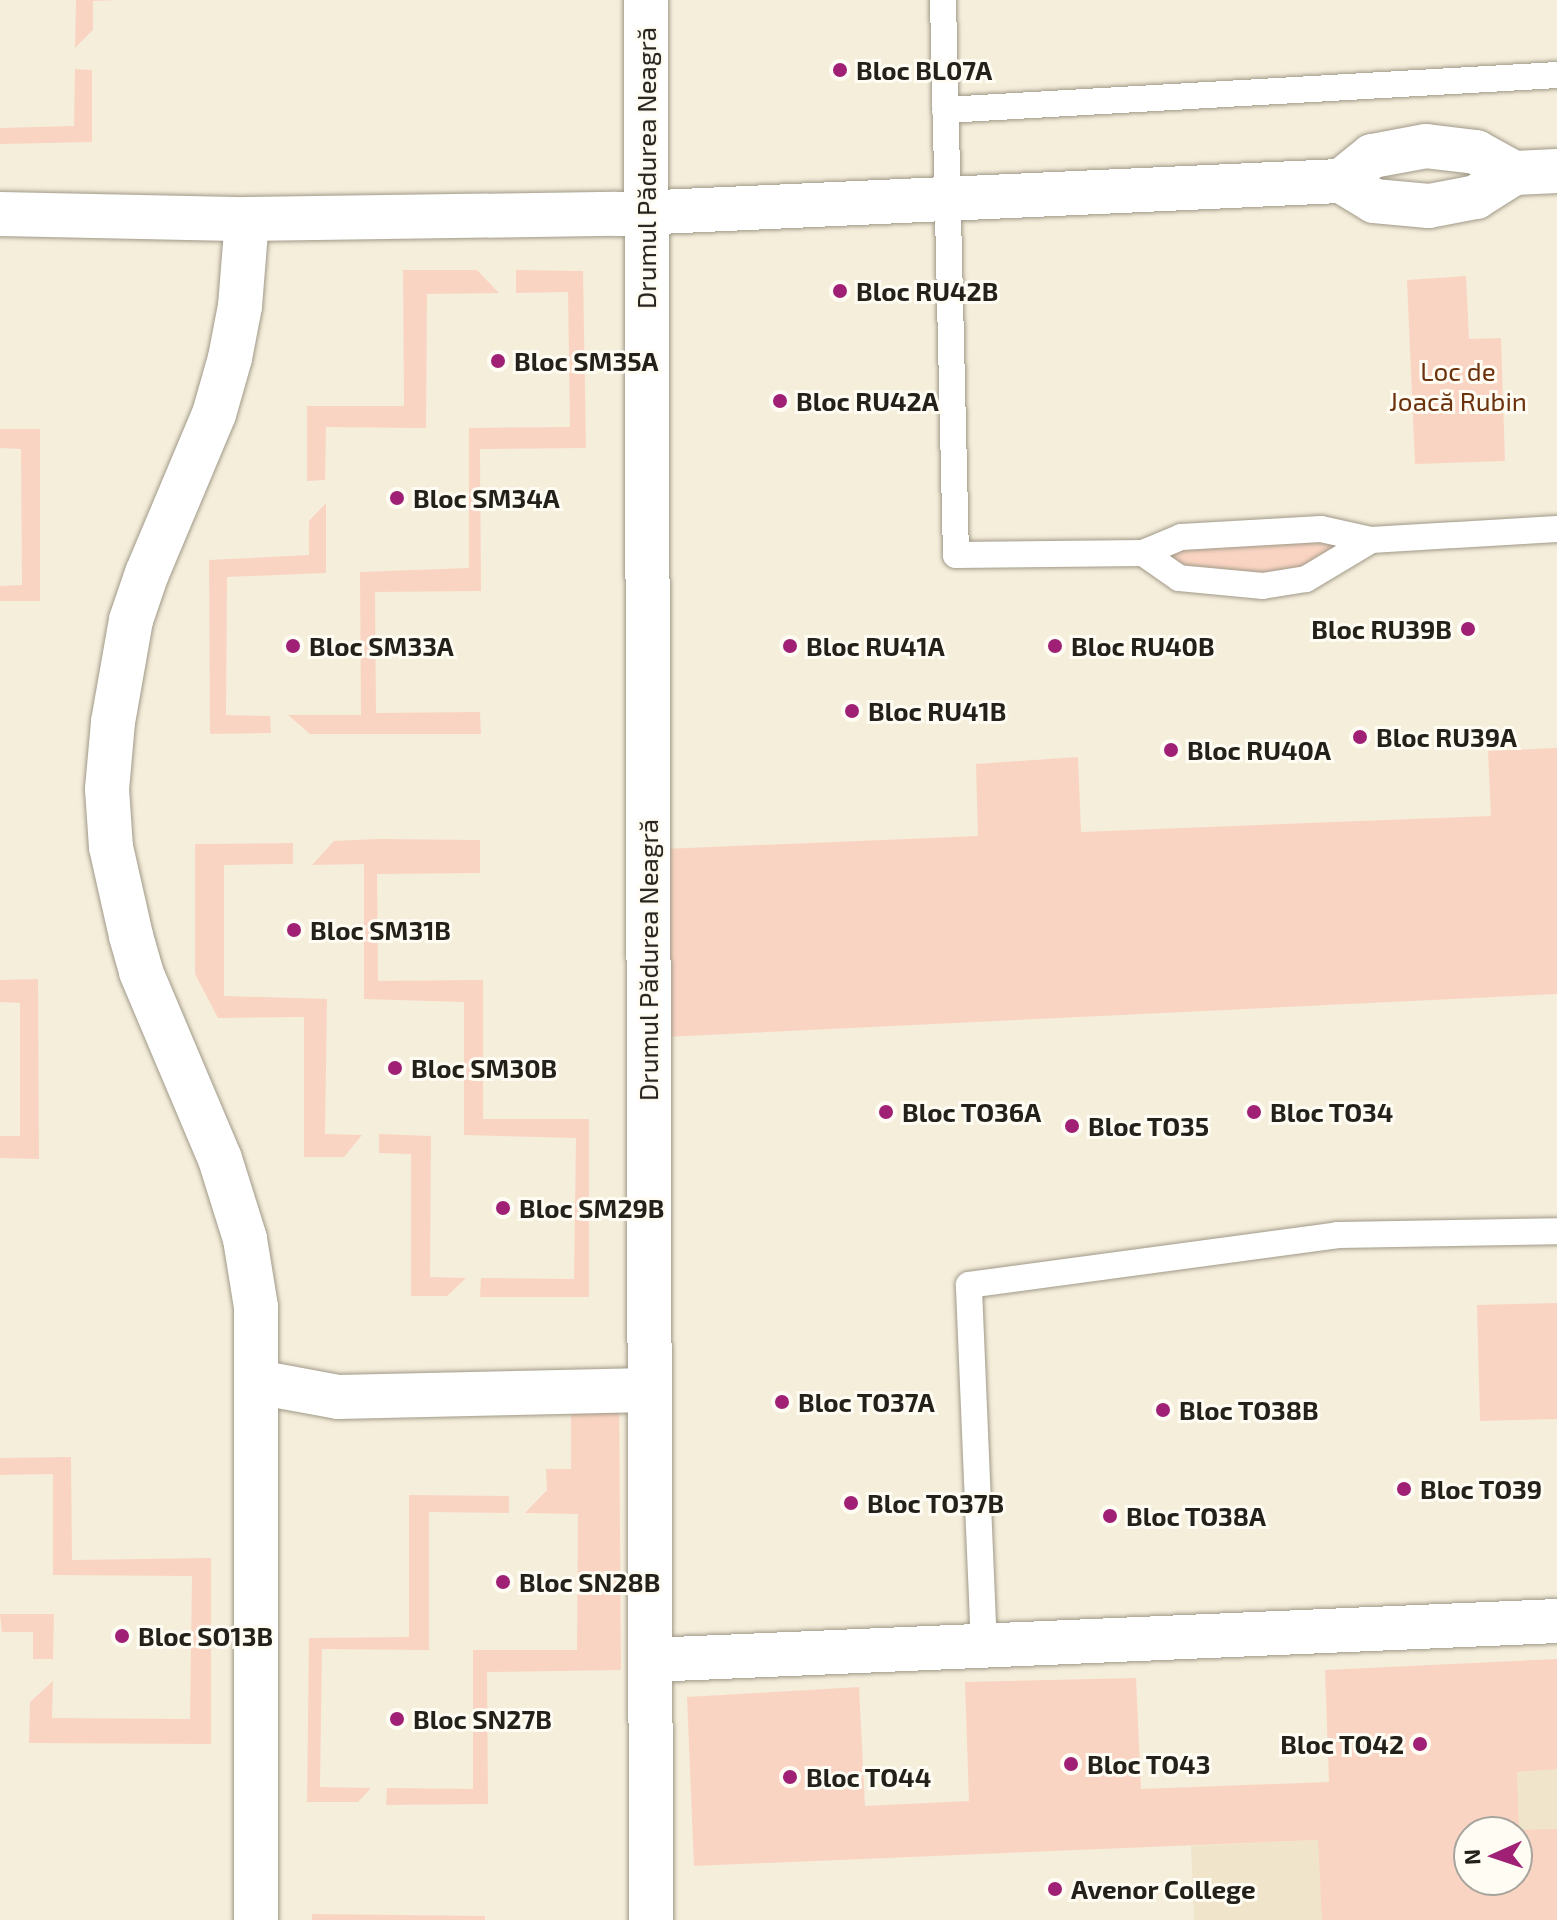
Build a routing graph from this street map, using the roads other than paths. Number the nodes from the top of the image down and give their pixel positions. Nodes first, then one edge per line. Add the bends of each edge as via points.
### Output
1 (646, 0) edge
2 (943, 0) edge
3 (1557, 75) edge
4 (945, 110) junction
5 (1557, 171) edge
6 (1514, 173) junction
7 (1341, 181) junction
8 (947, 199) junction
9 (646, 213) junction
10 (0, 214) edge
11 (247, 219) junction
12 (1557, 529) edge
13 (1371, 540) junction
14 (1143, 553) junction
15 (1557, 1231) edge
16 (257, 1382) junction
17 (648, 1390) junction
18 (1557, 1621) edge
19 (984, 1647) junction
20 (650, 1660) junction
21 (256, 1920) edge
22 (651, 1920) edge

1 - 9 street, Drumul Pădurea Neagră
2 - 4 lane
3 - 4 lane
4 - 8 lane
5 - 6 street
6 - 7 street via 1476,197 1429,206 1374,201
6 - 7 street via 1476,152 1426,146 1372,156
7 - 8 street
8 - 9 street
8 - 14 lane via 956,555
9 - 11 street
9 - 17 street, Drumul Pădurea Neagră
10 - 11 street
11 - 16 street via 240,306 214,414 131,620 107,789 111,847 141,972 220,1159 245,1239 256,1307
12 - 13 lane
13 - 14 lane via 1321,529 1181,537
13 - 14 lane via 1306,579 1263,586 1179,578
15 - 19 lane via 1337,1235 969,1285
16 - 17 street via 338,1397
16 - 21 street
17 - 20 street, Drumul Pădurea Neagră
18 - 19 street
19 - 20 street
20 - 22 street, Drumul Pădurea Neagră

